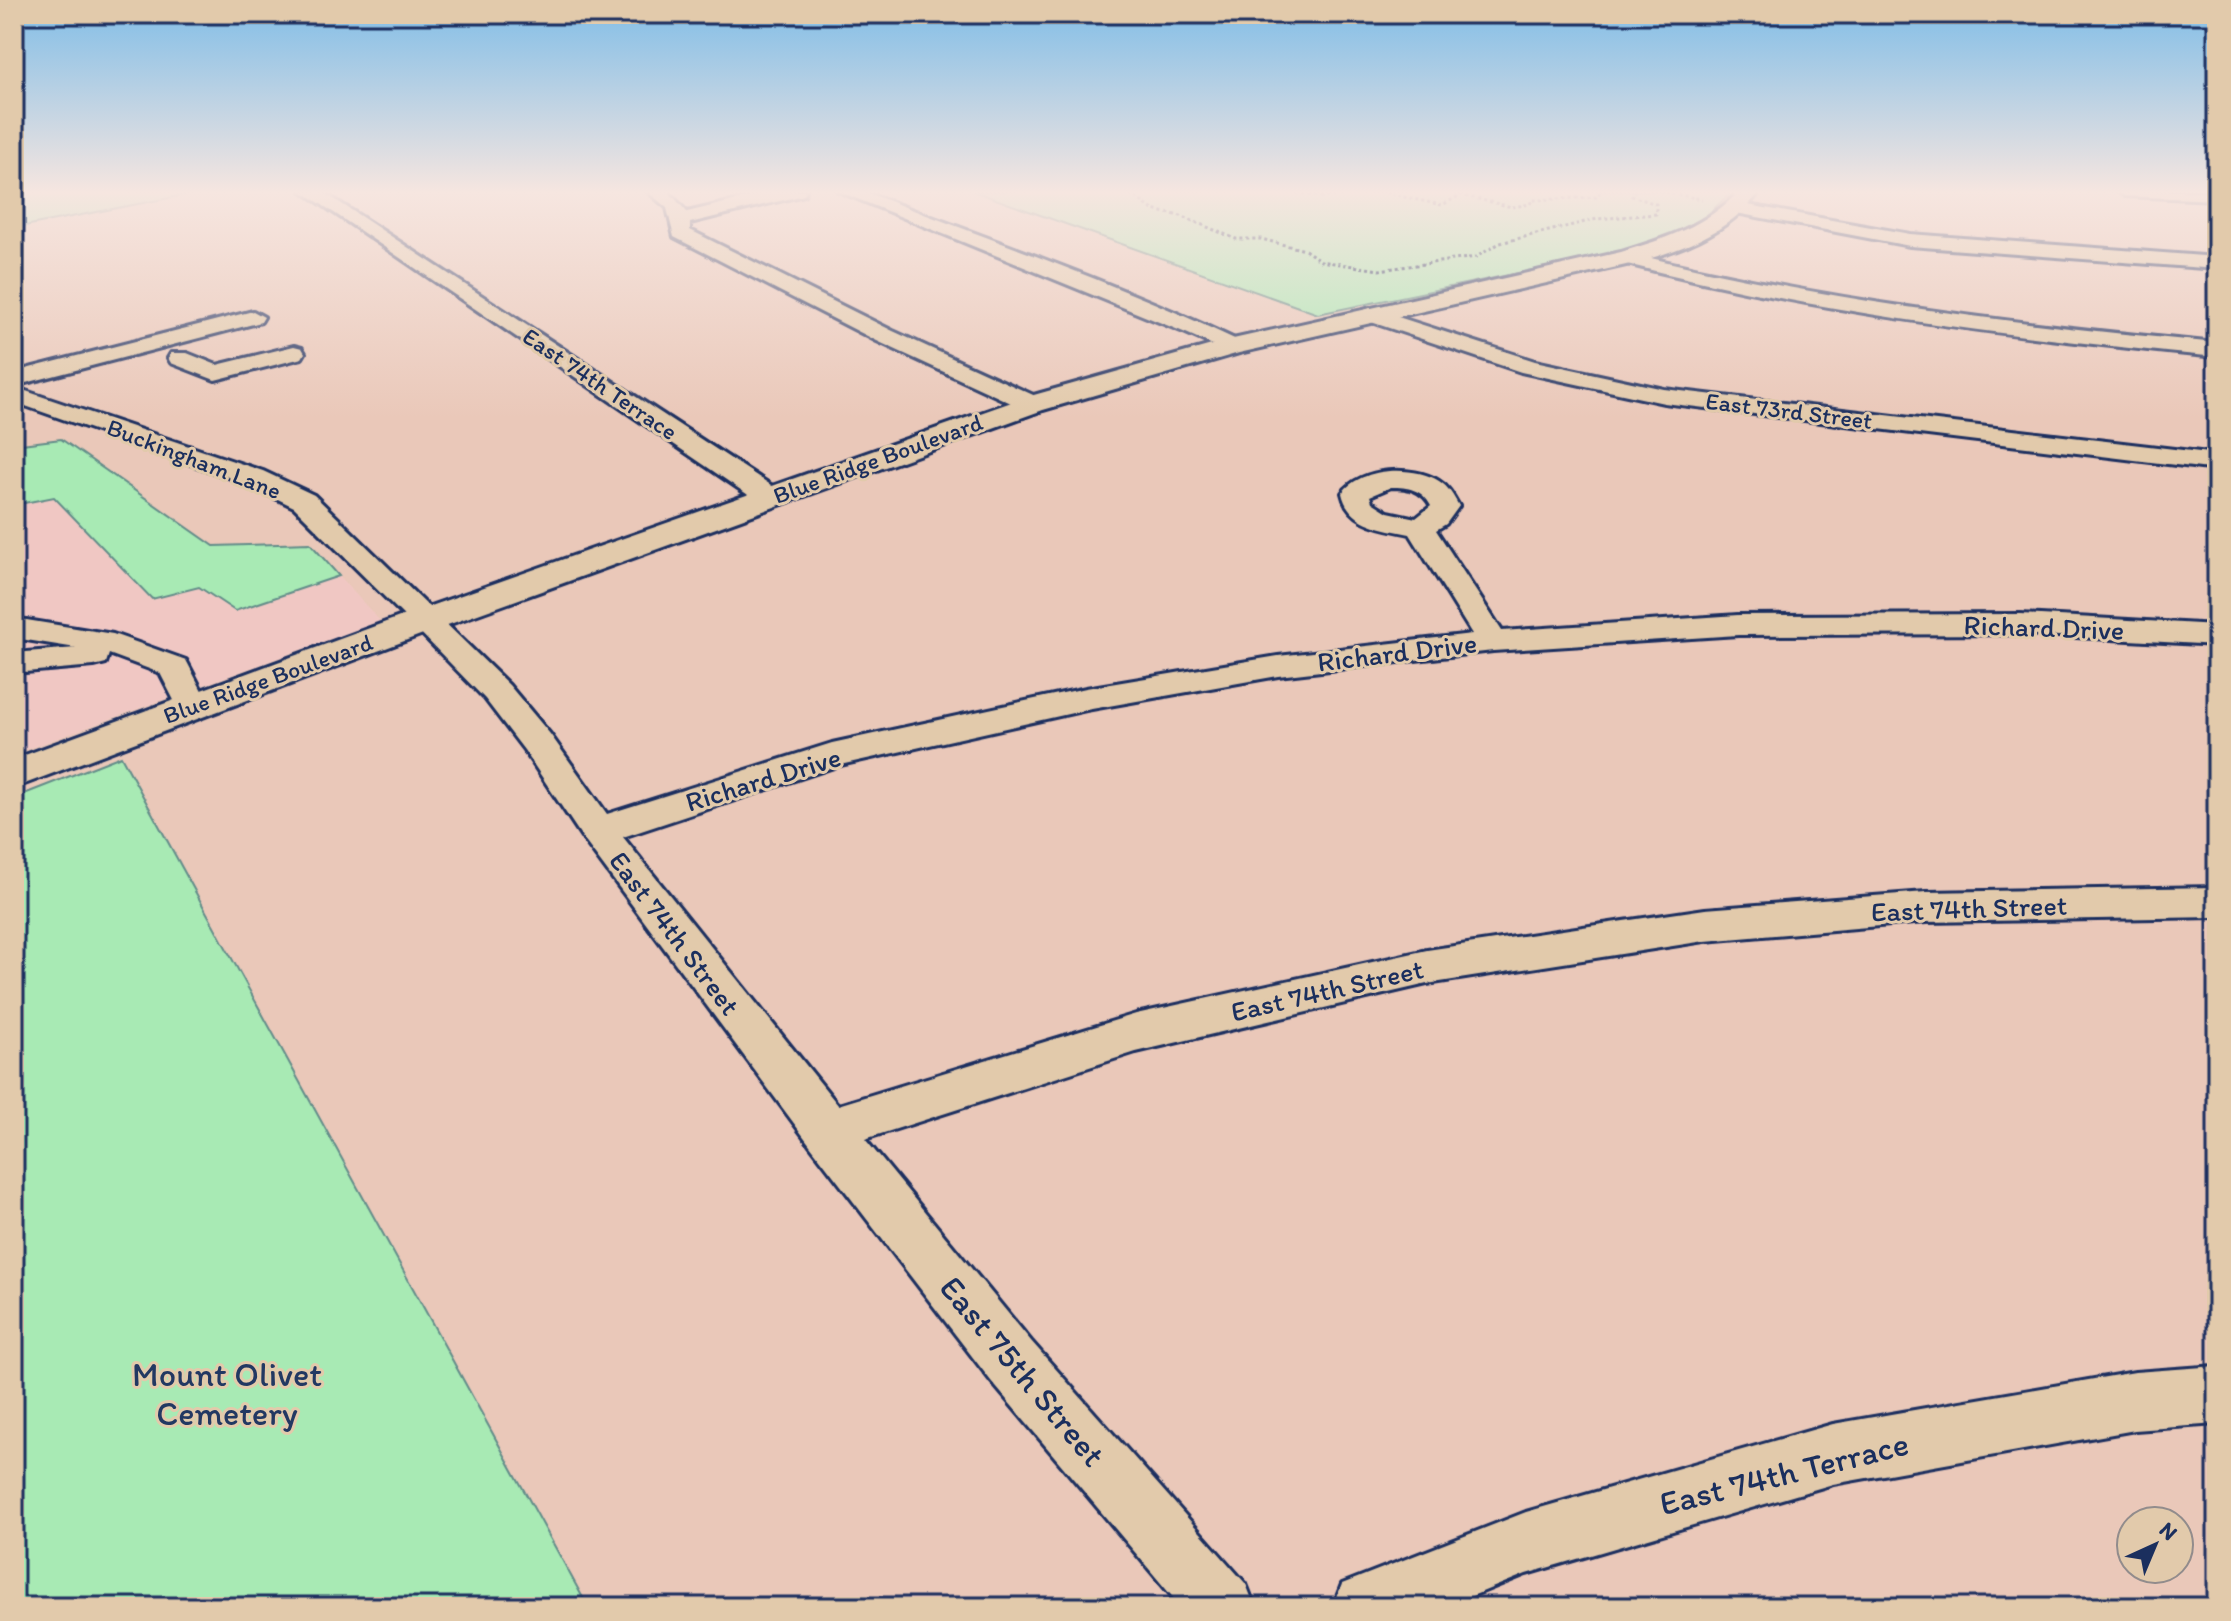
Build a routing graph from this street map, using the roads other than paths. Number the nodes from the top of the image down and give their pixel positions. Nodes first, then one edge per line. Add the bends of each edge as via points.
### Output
1 (424, 267) edge
2 (748, 267) edge
3 (1043, 267) edge
4 (1586, 267) edge
5 (1660, 267) edge
6 (1370, 314) junction
7 (145, 344) junction
8 (1233, 347) junction
9 (2217, 350) edge
10 (294, 353) dead end
11 (179, 358) junction
12 (137, 371) dead end
13 (14, 379) edge
14 (80, 388) dead end
15 (25, 397) edge
16 (1033, 404) junction
17 (2217, 462) edge
18 (770, 497) junction
19 (1420, 527) dead end
20 (426, 620) junction
21 (14, 628) edge
22 (2217, 635) edge
23 (1493, 641) junction
24 (137, 653) junction
25 (14, 663) edge
26 (193, 706) junction
27 (14, 774) edge
28 (598, 831) junction
29 (2217, 902) edge
30 (827, 1130) junction
31 (2217, 1395) edge
32 (1223, 1607) edge
33 (1365, 1607) edge

1 - 18 street, East 74th Terrace
2 - 16 street
3 - 8 street
4 - 6 main road, Blue Ridge Boulevard
5 - 9 street via 1894,315
6 - 8 main road, Blue Ridge Boulevard
6 - 17 street, East 73rd Street via 1529,367 1664,396
7 - 11 street
7 - 11 street via 258,327
7 - 13 street
8 - 16 main road, Blue Ridge Boulevard
10 - 11 street via 215,373
11 - 12 street
14 - 15 street
15 - 20 street, Buckingham Lane via 254,477 304,501
16 - 18 main road, Blue Ridge Boulevard
18 - 20 main road, Blue Ridge Boulevard
19 - 23 street
20 - 26 main road, Blue Ridge Boulevard
20 - 28 street via 507,705
21 - 24 street via 113,644
22 - 23 street, Richard Drive via 2021,624 1754,625
23 - 28 street, Richard Drive via 1278,666 1086,699 832,755
24 - 25 street
24 - 26 street via 174,667
26 - 27 main road, Blue Ridge Boulevard
28 - 30 street, East 74th Street
29 - 30 street, East 74th Street via 1910,908 1705,925 1427,967 1136,1033
30 - 32 street, East 75th Street via 1011,1361
31 - 33 street, East 74th Terrace via 2135,1401 1833,1454 1526,1543

